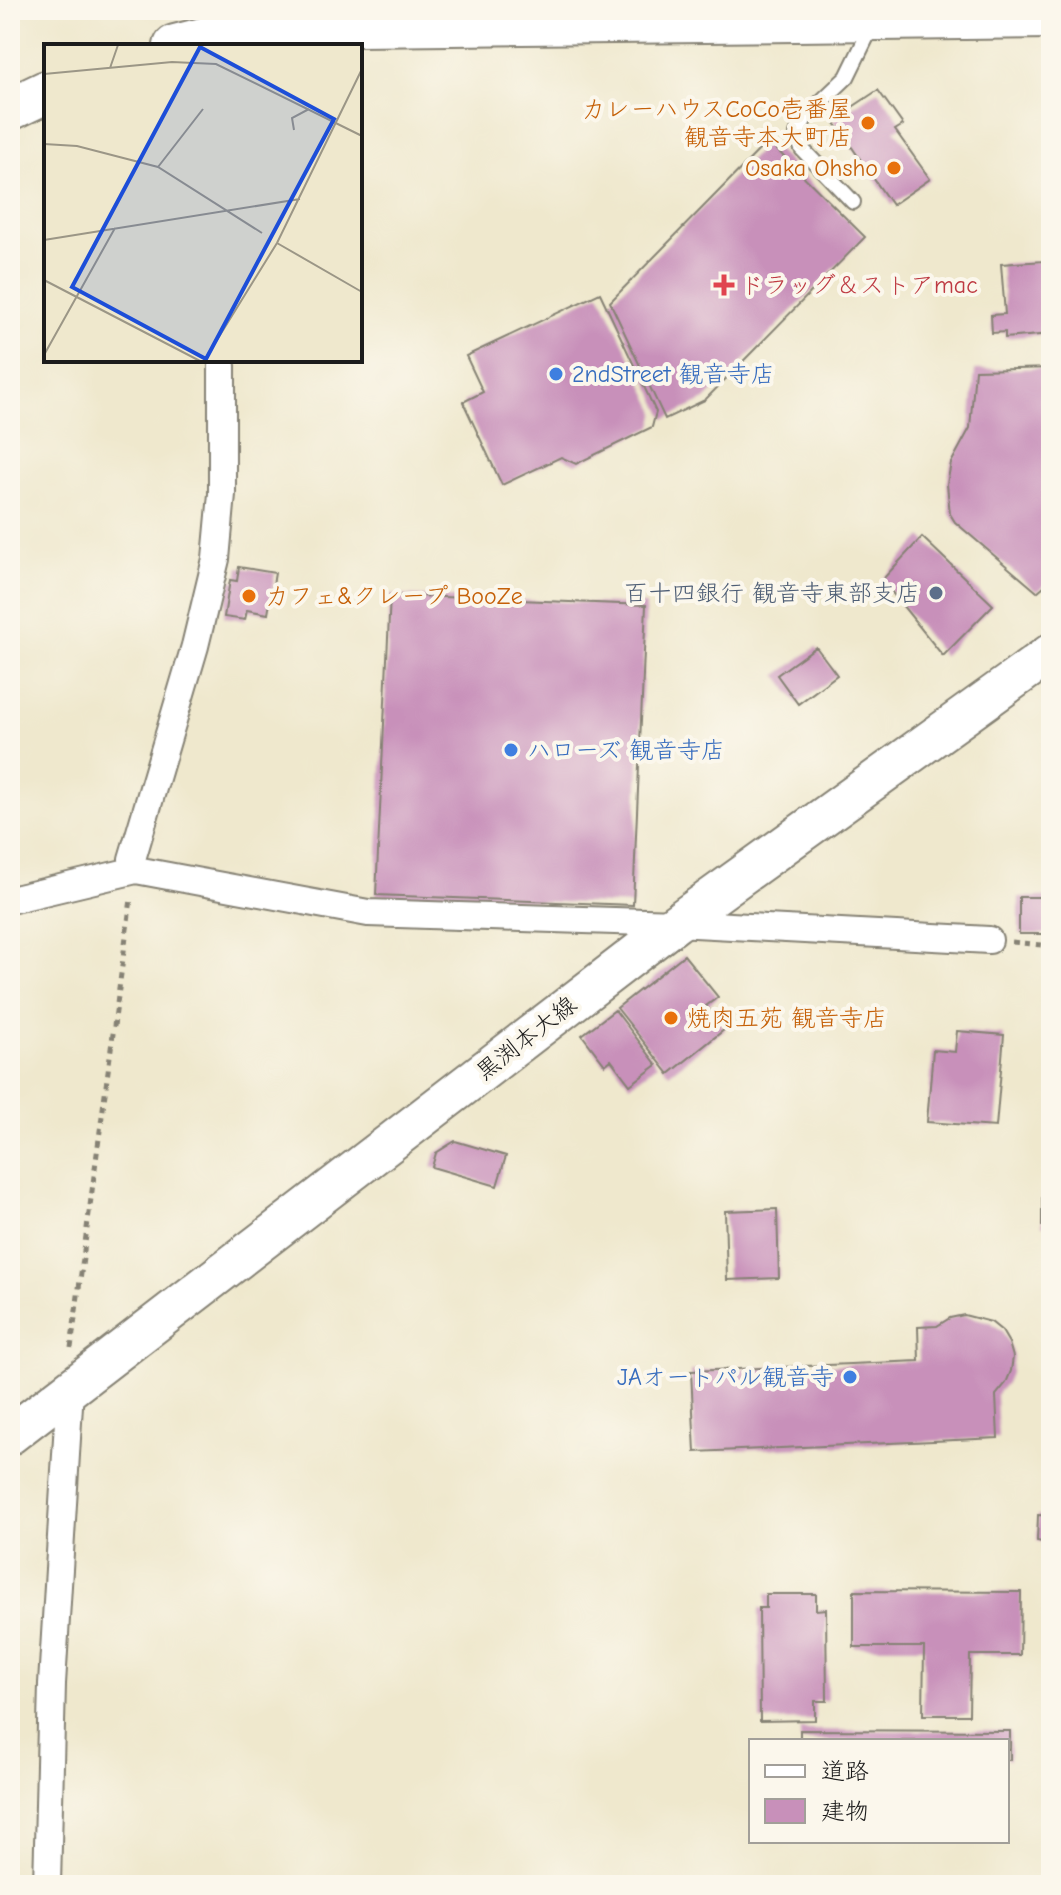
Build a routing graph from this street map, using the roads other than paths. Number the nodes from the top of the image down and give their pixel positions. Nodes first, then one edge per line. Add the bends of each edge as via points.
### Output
1 (1051, 17) edge
2 (876, 18) junction
3 (183, 44) edge
4 (44, 93) edge
5 (10, 109) edge
6 (853, 202) dead end
7 (222, 366) dead end
8 (1051, 653) edge
9 (136, 870) junction
10 (10, 900) edge
11 (676, 923) junction
12 (989, 940) road end
13 (70, 1389) junction
14 (10, 1435) edge
15 (47, 1885) edge

1 - 2 main road
2 - 3 main road via 327,26 226,33
2 - 6 lane via 847,77 806,116 797,134 802,149
4 - 5 main road
7 - 9 street via 216,559 132,859
8 - 11 main road, 黒渕本大線
9 - 10 street
9 - 11 street via 368,913
11 - 12 street
11 - 13 main road, 黒渕本大線
13 - 14 main road, 黒渕本大線
13 - 15 street via 52,1684

